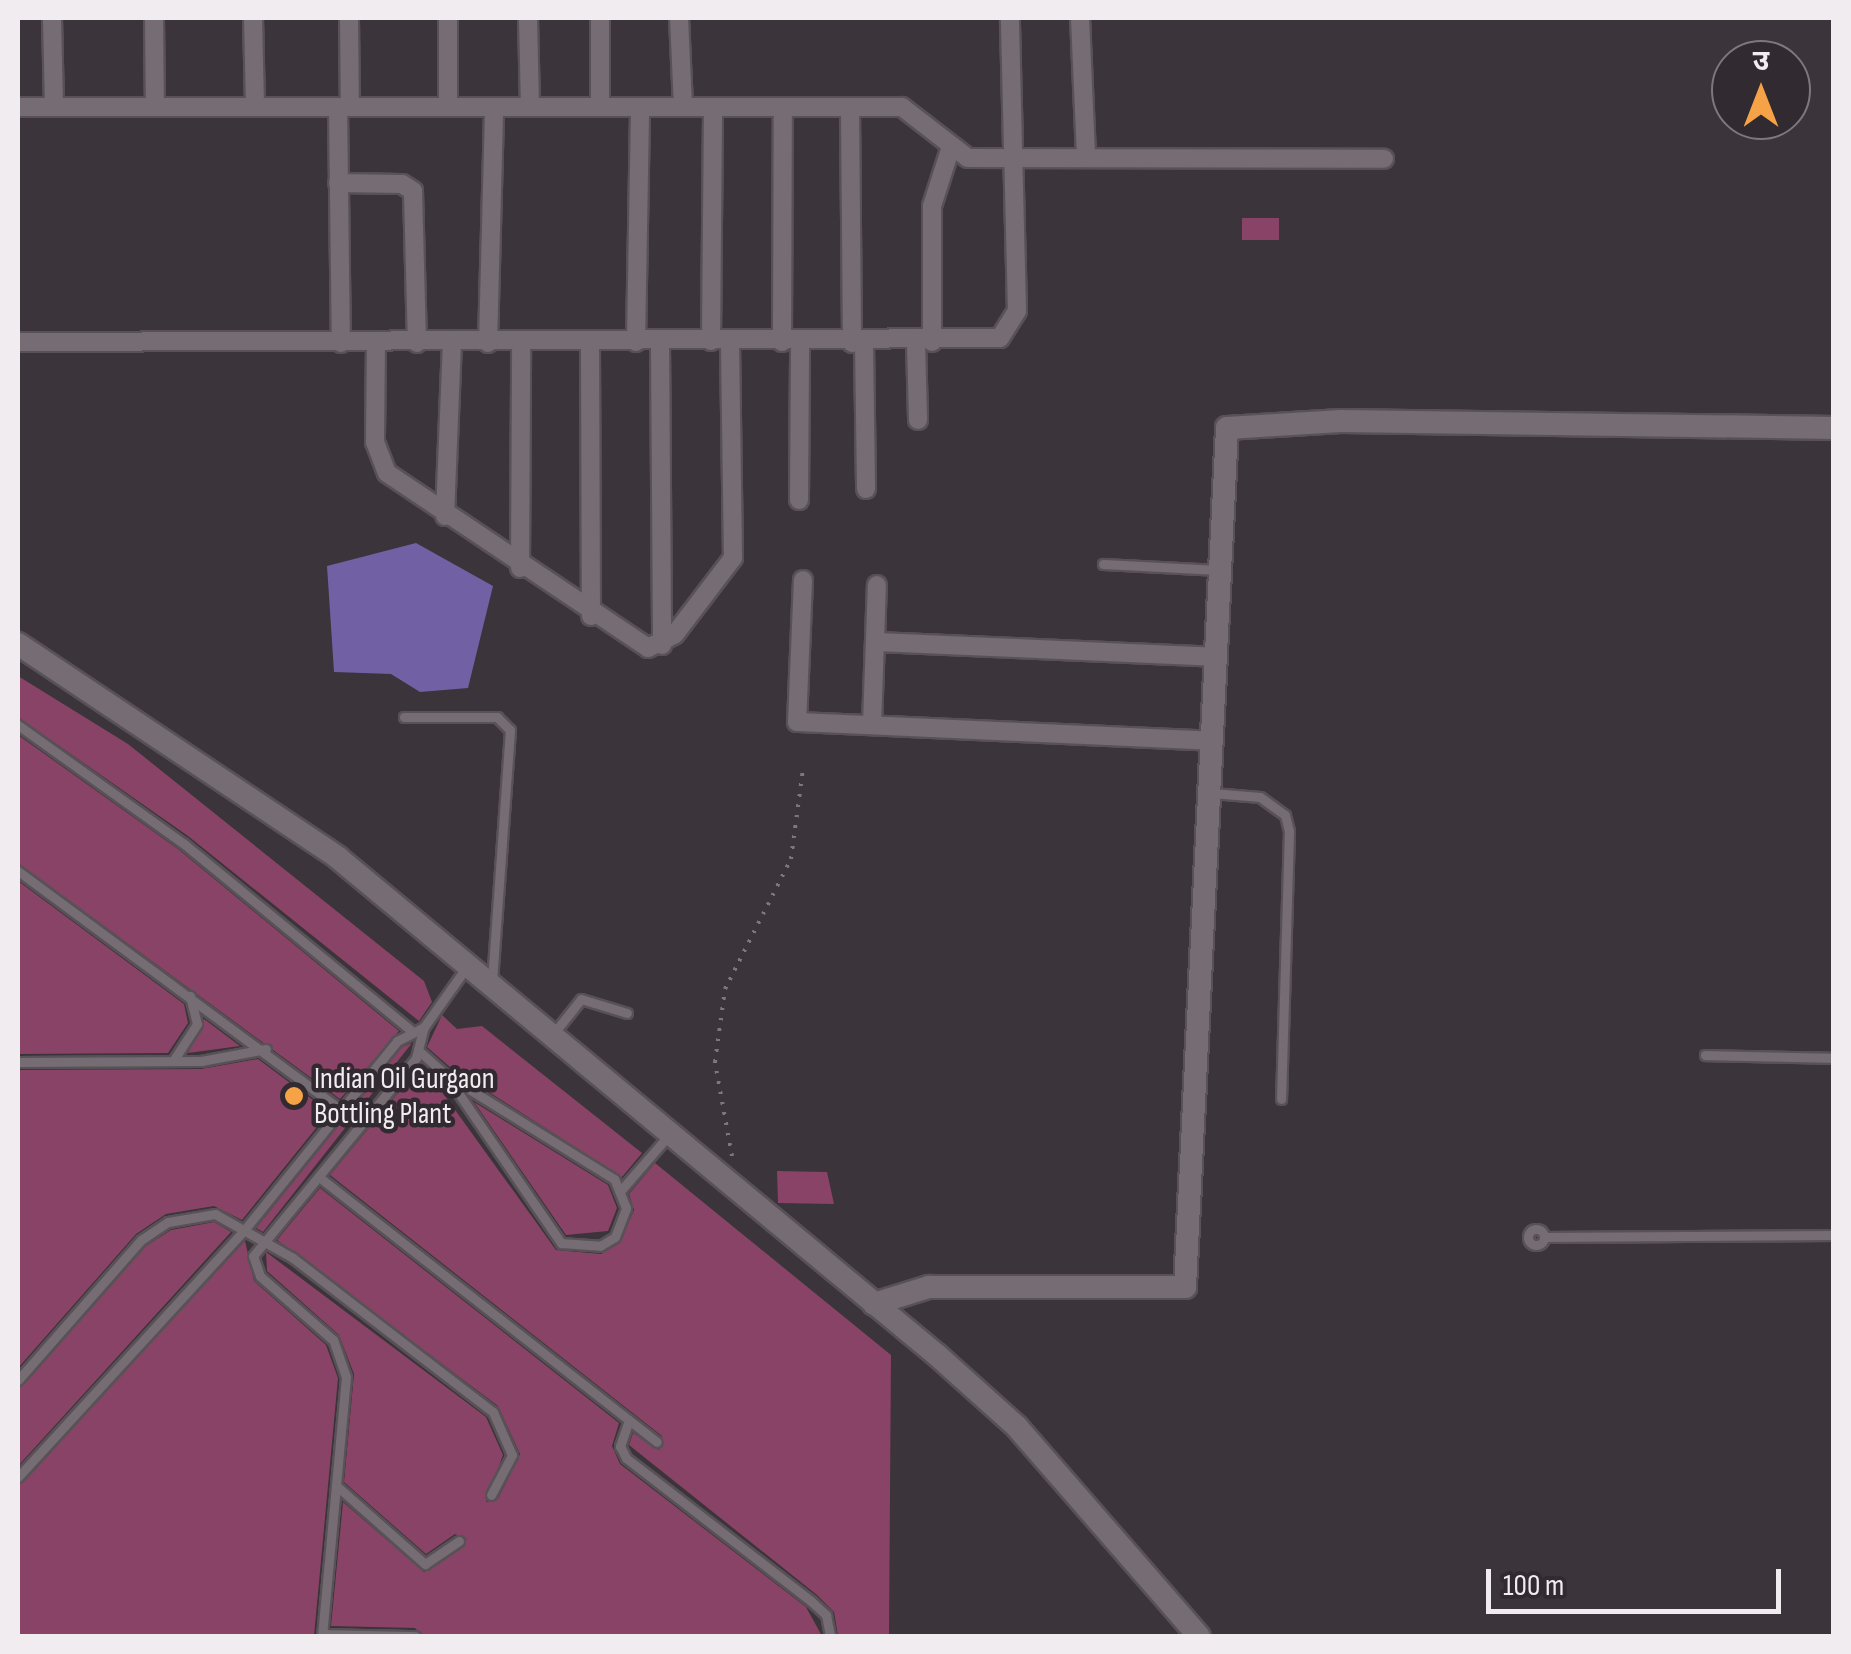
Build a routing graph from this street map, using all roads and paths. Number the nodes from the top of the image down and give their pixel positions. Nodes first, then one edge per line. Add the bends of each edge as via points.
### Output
1 (52, 18) edge
2 (154, 18) edge
3 (253, 18) edge
4 (349, 18) edge
5 (448, 18) edge
6 (528, 18) edge
7 (600, 18) edge
8 (679, 18) edge
9 (1010, 18) edge
10 (1080, 18) edge
11 (18, 107) edge
12 (54, 107) junction
13 (155, 107) junction
14 (255, 107) junction
15 (344, 107) junction
16 (448, 107) junction
17 (494, 107) junction
18 (530, 107) junction
19 (600, 107) junction
20 (640, 107) junction
21 (682, 107) junction
22 (713, 107) junction
23 (850, 108) junction
24 (783, 109) junction
25 (950, 150) junction
26 (1014, 158) junction
27 (1086, 158) junction
28 (1384, 158) dead end
29 (338, 183) junction
30 (18, 342) edge
31 (522, 342) junction
32 (590, 342) junction
33 (636, 342) junction
34 (660, 342) junction
35 (710, 342) junction
36 (730, 342) junction
37 (924, 342) junction
38 (341, 343) junction
39 (376, 343) junction
40 (418, 343) junction
41 (452, 343) junction
42 (488, 343) junction
43 (791, 343) junction
44 (858, 343) junction
45 (918, 420) dead end
46 (1834, 428) edge
47 (866, 489) dead end
48 (799, 500) dead end
49 (445, 516) junction
50 (1103, 564) dead end
51 (520, 568) junction
52 (1219, 570) junction
53 (803, 580) dead end
54 (877, 585) dead end
55 (591, 616) junction
56 (875, 642) junction
57 (18, 644) edge
58 (662, 646) junction
59 (1217, 657) junction
60 (404, 717) dead end
61 (18, 725) edge
62 (872, 726) junction
63 (1214, 741) junction
64 (803, 770) dead end
65 (1212, 793) junction
66 (18, 870) edge
67 (470, 964) junction
68 (491, 982) junction
69 (189, 993) junction
70 (627, 1013) dead end
71 (418, 1030) junction
72 (552, 1035) junction
73 (266, 1049) junction
74 (418, 1050) junction
75 (1705, 1055) dead end
76 (1834, 1058) edge
77 (173, 1061) junction
78 (18, 1062) edge
79 (446, 1076) junction
80 (1281, 1099) dead end
81 (342, 1111) junction
82 (670, 1134) junction
83 (319, 1176) junction
84 (724, 1178) junction
85 (622, 1189) junction
86 (245, 1229) junction
87 (1834, 1235) edge
88 (1544, 1237) dead end
89 (267, 1240) junction
90 (874, 1304) junction
91 (18, 1380) edge
92 (628, 1420) junction
93 (657, 1442) dead end
94 (18, 1476) edge
95 (338, 1488) junction
96 (490, 1494) dead end
97 (459, 1541) dead end
98 (323, 1635) edge
99 (373, 1636) edge
100 (415, 1636) edge
101 (830, 1636) edge
102 (1200, 1636) edge

1 - 12 street
2 - 13 street
3 - 14 street
4 - 15 street
5 - 16 street
6 - 18 street
7 - 19 street
8 - 21 street
9 - 26 street
10 - 27 street
11 - 12 street
12 - 13 street
13 - 14 street
14 - 15 street
15 - 16 street
15 - 29 street
16 - 17 street
17 - 18 street
17 - 42 street
18 - 19 street
19 - 20 street
20 - 21 street
20 - 33 street
21 - 22 street
22 - 24 street
22 - 35 street
23 - 24 street
23 - 25 street via 912,110
23 - 44 street
24 - 43 street
25 - 26 street
25 - 37 street via 932,206
26 - 27 street
26 - 37 street via 1012,328 991,340
27 - 28 street
29 - 38 street
29 - 40 street via 402,184 414,191
30 - 38 street
31 - 32 street
31 - 42 street
31 - 51 street
32 - 33 street
32 - 55 street
33 - 34 street
34 - 35 street
34 - 58 street
35 - 36 street
36 - 43 street
36 - 58 street via 734,558
37 - 44 street
37 - 45 street
38 - 39 street
39 - 40 street
39 - 49 street via 381,465
40 - 41 street
41 - 42 street
41 - 49 street
43 - 44 street
43 - 48 street
44 - 47 street
46 - 52 street via 1235,423 1222,434
49 - 51 street
50 - 52 lane
51 - 55 street
52 - 59 street
53 - 62 street via 798,722
54 - 56 street
55 - 58 street via 630,642
56 - 59 street
56 - 62 street
57 - 67 street via 283,818
59 - 63 street
60 - 68 lane via 497,717 510,730
61 - 71 lane via 183,843
62 - 63 street
63 - 65 street
64 - 84 path via 791,858 725,989 715,1062 732,1142
65 - 80 lane via 1260,796 1285,815 1289,831
65 - 90 street via 1185,1287 929,1287
66 - 69 lane
67 - 68 street
67 - 71 lane
68 - 72 street
69 - 73 lane
69 - 77 lane via 196,1024
70 - 72 lane via 578,1000
71 - 74 lane
71 - 81 lane via 397,1041
72 - 82 street
73 - 77 lane
73 - 81 lane
74 - 79 lane
74 - 83 lane
75 - 76 lane
77 - 78 lane
79 - 85 lane
79 - 85 lane via 561,1243 600,1246 615,1237 624,1223
81 - 86 lane
82 - 84 street
82 - 85 lane
83 - 89 lane
83 - 92 lane
84 - 90 street
86 - 89 lane
86 - 91 lane via 200,1213 153,1230
86 - 94 lane
87 - 88 lane
89 - 95 lane via 253,1268 333,1340 343,1362
89 - 96 lane via 500,1420 512,1455
90 - 102 street via 1017,1427
92 - 93 lane
92 - 101 lane via 620,1446 626,1458 826,1615
95 - 97 lane via 425,1564
95 - 98 lane
98 - 99 lane
99 - 100 lane

